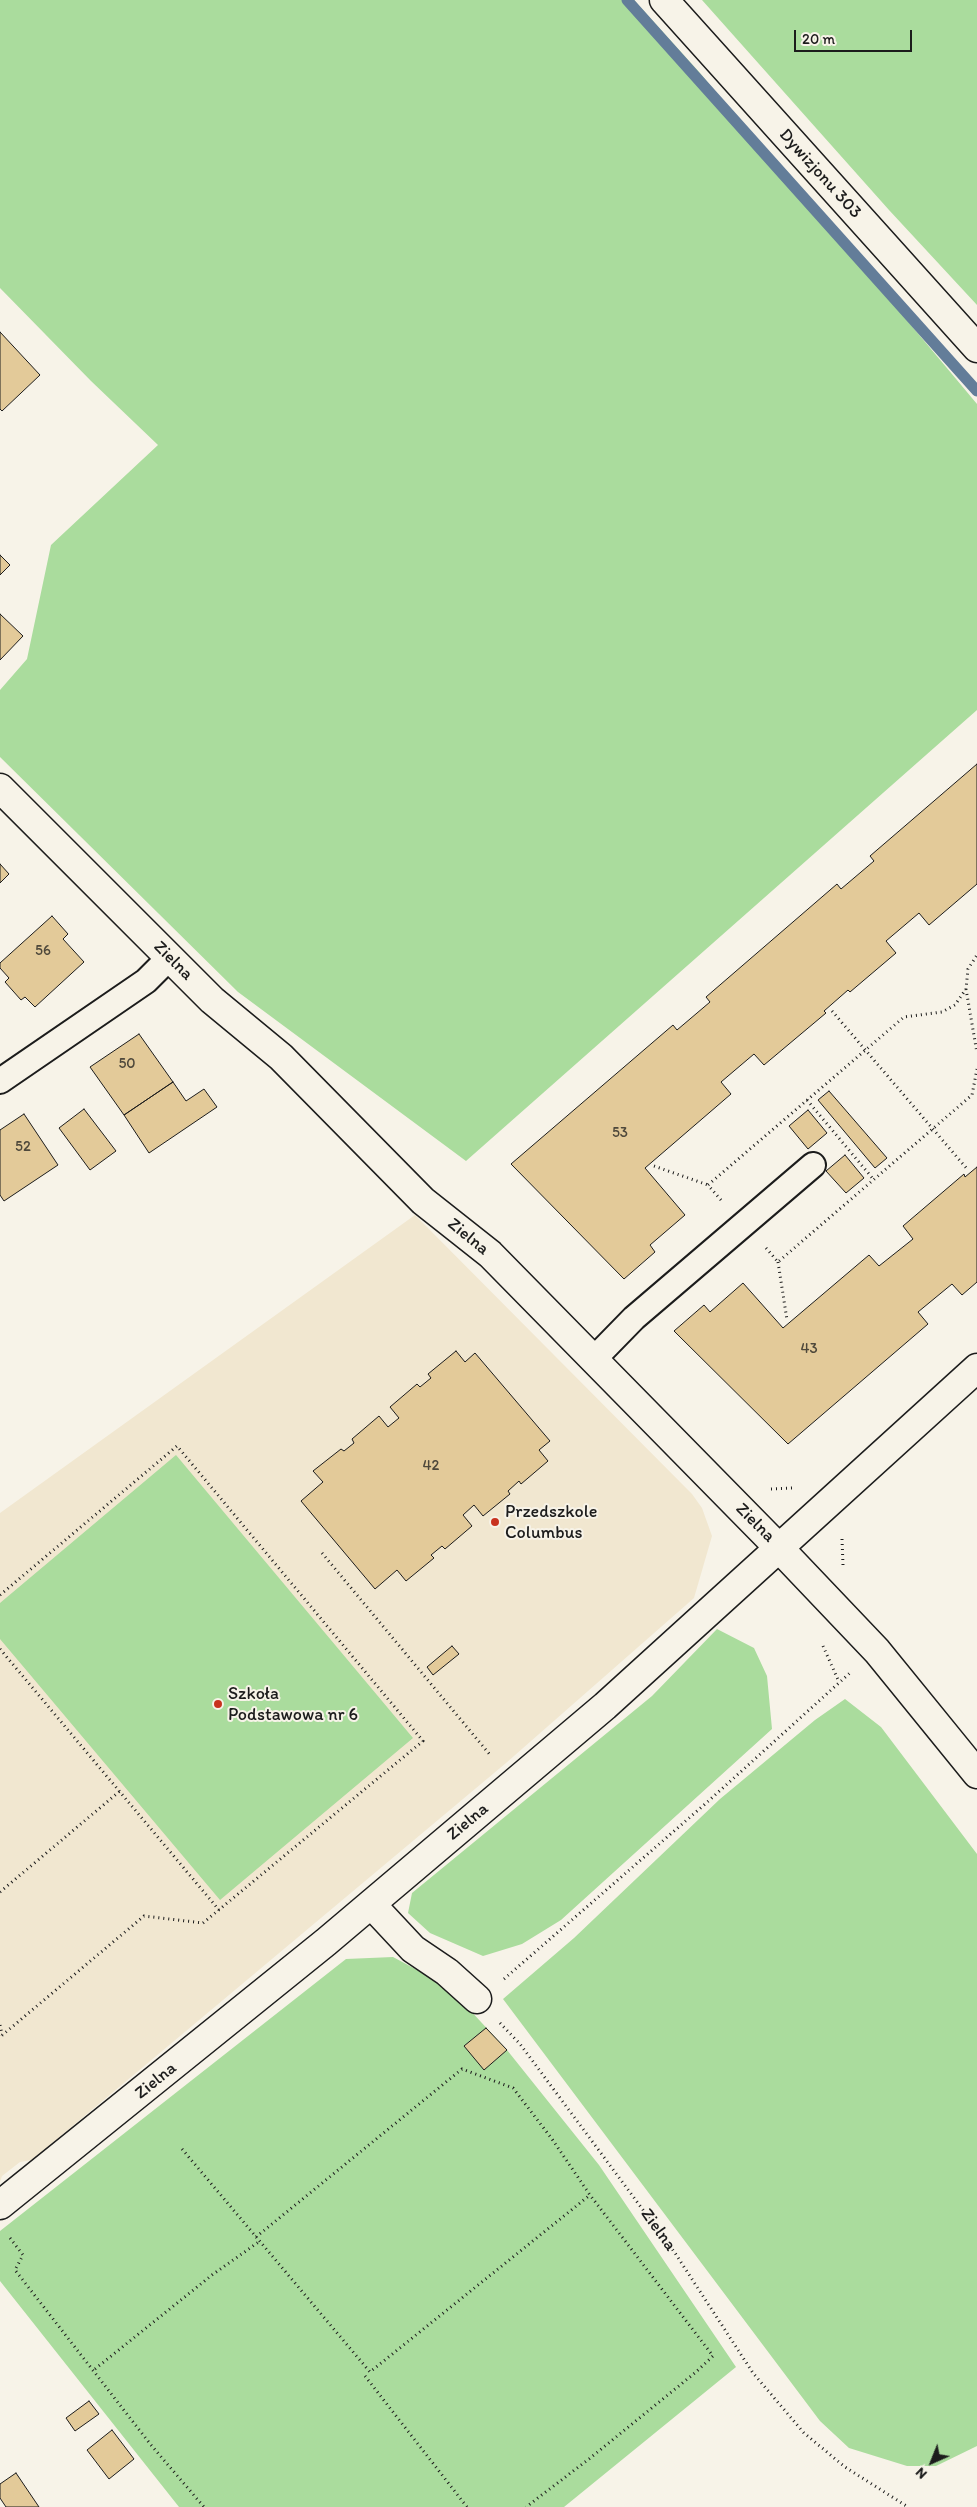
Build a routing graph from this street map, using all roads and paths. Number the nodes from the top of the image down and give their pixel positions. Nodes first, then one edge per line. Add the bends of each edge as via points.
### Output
1 (664, 0) edge
2 (977, 348) edge
3 (0, 788) edge
4 (977, 955) edge
5 (169, 958) junction
6 (966, 989) junction
7 (832, 1011) dead end
8 (865, 1050) junction
9 (977, 1053) edge
10 (977, 1069) edge
11 (0, 1082) edge
12 (807, 1100) junction
13 (933, 1128) junction
14 (813, 1165) dead end
15 (654, 1166) dead end
16 (968, 1170) dead end
17 (874, 1180) junction
18 (708, 1185) junction
19 (724, 1203) dead end
20 (762, 1244) dead end
21 (778, 1262) junction
22 (787, 1320) dead end
23 (593, 1360) junction
24 (977, 1368) edge
25 (780, 1548) junction
26 (322, 1553) dead end
27 (0, 1596) edge
28 (0, 1649) edge
29 (839, 1682) dead end
30 (977, 1774) edge
31 (514, 1783) junction
32 (120, 1791) junction
33 (0, 1892) edge
34 (370, 1904) junction
35 (219, 1910) junction
36 (477, 1999) junction
37 (0, 2025) edge
38 (1, 2036) edge
39 (182, 2149) dead end
40 (590, 2195) junction
41 (0, 2205) edge
42 (8, 2236) dead end
43 (256, 2237) junction
44 (260, 2241) junction
45 (94, 2370) junction
46 (365, 2376) dead end
47 (907, 2506) edge
48 (204, 2507) edge
49 (467, 2507) edge
50 (526, 2507) edge

1 - 2 street, Dywizjonu 303
3 - 5 street, Zielna
4 - 6 path via 968,969
5 - 11 lane via 146,981
5 - 23 street, Zielna via 212,1000 281,1057 423,1201 490,1254
6 - 8 path via 955,1005 942,1012 904,1017
6 - 9 path
7 - 8 path
8 - 12 path
8 - 13 path
10 - 13 path via 972,1095
12 - 17 path
12 - 18 path
13 - 16 path
13 - 17 path
14 - 23 lane via 634,1318
15 - 18 path
17 - 21 path
18 - 19 path
20 - 21 path
21 - 22 path
23 - 25 street, Zielna
24 - 25 street
25 - 30 street via 877,1651
25 - 31 street, Zielna
26 - 31 path
27 - 35 path via 177,1446 422,1741
28 - 32 path
29 - 36 path via 704,1805 516,1969
31 - 34 street, Zielna
32 - 33 path
32 - 35 path
34 - 36 street via 413,1949 447,1972
34 - 41 street, Zielna
35 - 38 path via 203,1923 144,1916
36 - 47 path, Zielna via 520,2044 675,2253 753,2373 797,2425 845,2467
37 - 38 path
39 - 43 path
40 - 43 path via 513,2088 462,2069
40 - 44 path via 370,2372
40 - 50 path via 713,2356
42 - 45 path via 23,2255 15,2270
43 - 44 path
44 - 45 path
45 - 48 path via 151,2445
46 - 49 path

